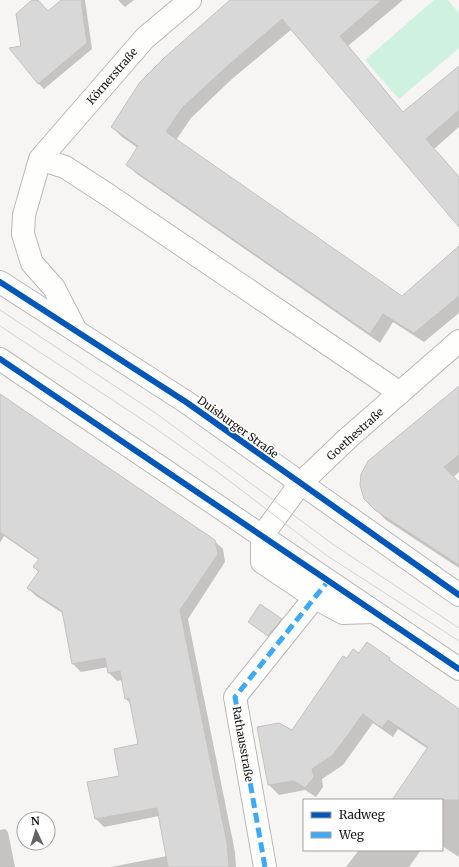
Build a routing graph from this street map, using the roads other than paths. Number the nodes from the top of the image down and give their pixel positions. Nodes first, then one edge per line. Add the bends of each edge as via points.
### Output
1 (190, 0) edge
2 (40, 159) junction
3 (0, 282) edge
4 (75, 329) junction
5 (459, 341) edge
6 (0, 359) edge
7 (400, 393) junction
8 (300, 484) junction
9 (262, 536) junction
10 (321, 589) junction
11 (459, 595) edge
12 (459, 669) edge
13 (265, 867) edge

1 - 2 main road, Körnerstraße via 145,38
2 - 4 main road via 24,215 23,234 32,263 54,288
2 - 7 main road via 65,167
3 - 4 main road, Duisburger Straße
4 - 8 main road, Duisburger Straße via 186,402
5 - 7 main road, Goethestraße
6 - 9 main road
7 - 8 main road, Goethestraße
8 - 9 main road, Goethestraße
8 - 11 main road, Duisburger Straße
9 - 10 main road
10 - 12 main road via 374,612
10 - 13 main road, Rathausstraße via 235,696

